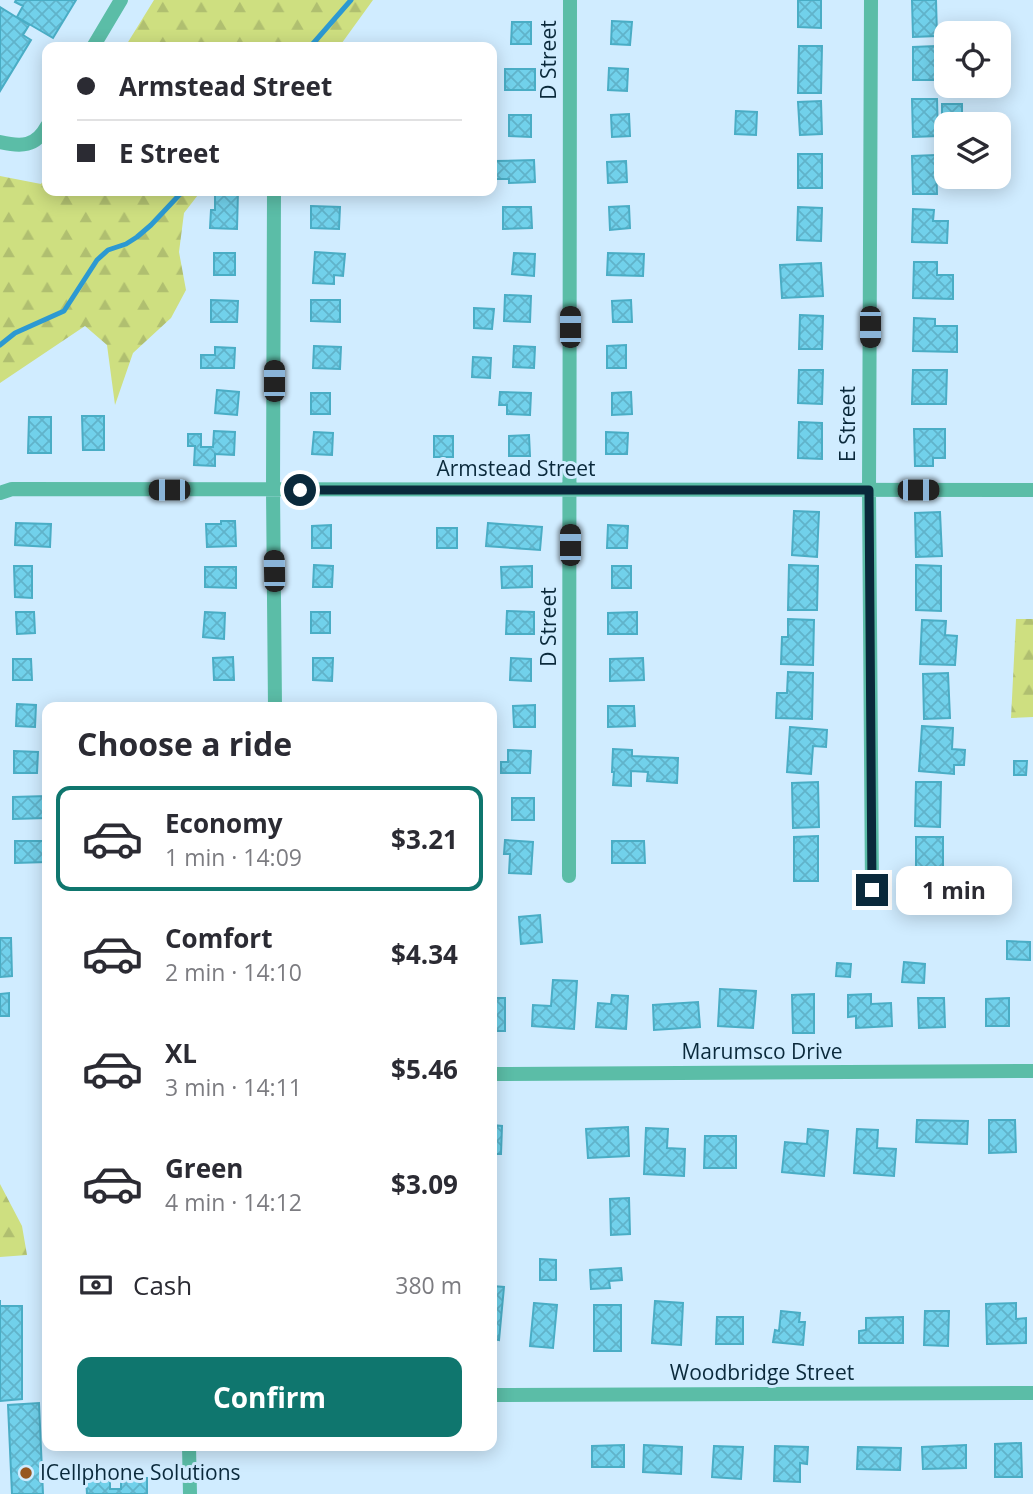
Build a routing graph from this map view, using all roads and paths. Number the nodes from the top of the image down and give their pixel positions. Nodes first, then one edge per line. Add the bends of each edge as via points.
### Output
1 (121, 0) edge
2 (570, 0) edge
3 (871, 0) edge
4 (96, 42) edge
5 (42, 135) edge
6 (0, 142) edge
7 (274, 196) edge
8 (273, 490) junction
9 (570, 490) junction
10 (869, 490) junction
11 (1033, 490) edge
12 (0, 493) edge
13 (275, 702) edge
14 (569, 876) dead end
15 (872, 890) dead end
16 (1033, 1071) edge
17 (497, 1074) edge
18 (1033, 1393) edge
19 (497, 1395) edge
20 (189, 1451) edge
21 (190, 1494) edge

1 - 4 street
2 - 9 street, D Street
3 - 10 street, E Street
5 - 6 street via 23,145
7 - 8 street
8 - 9 street, Armstead Street
8 - 12 street, Armstead Street via 12,489
8 - 13 street
9 - 10 street, Armstead Street
9 - 14 street, D Street
10 - 11 street, Armstead Street
10 - 15 street, E Street
16 - 17 street, Marumsco Drive
18 - 19 street, Woodbridge Street
20 - 21 street

